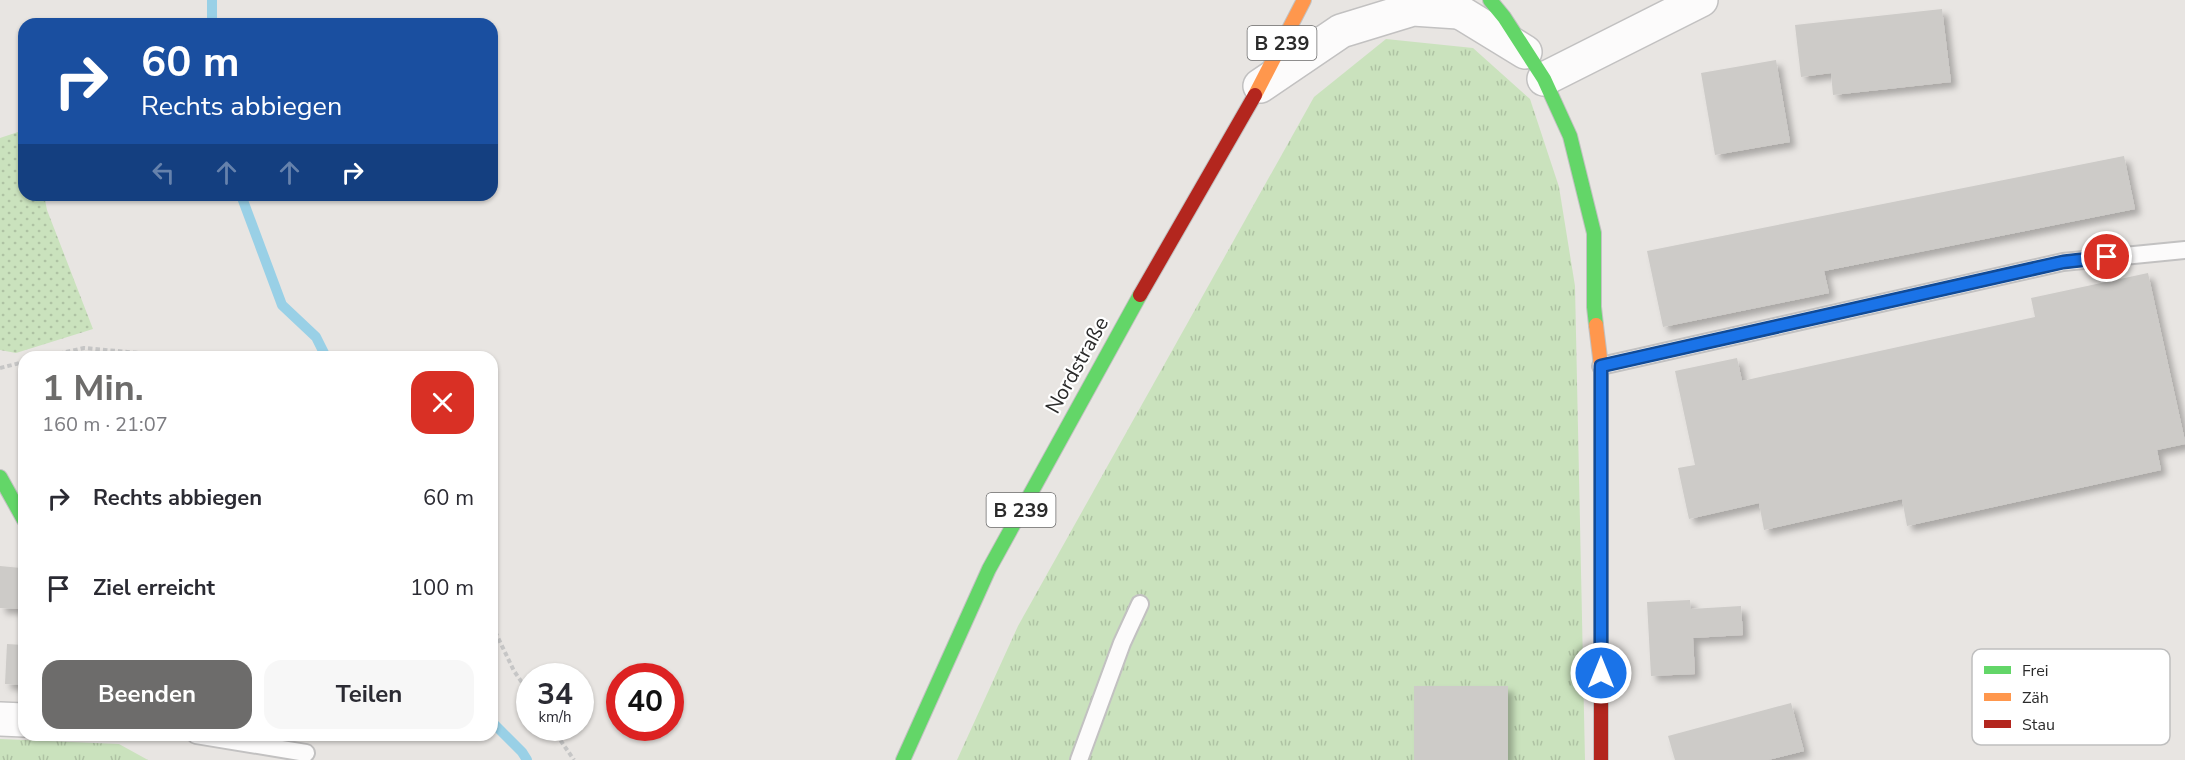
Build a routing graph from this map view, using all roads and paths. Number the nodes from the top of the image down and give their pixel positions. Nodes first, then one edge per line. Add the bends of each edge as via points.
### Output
1 (1304, 0) edge
2 (1490, 0) edge
3 (1701, 0) edge
4 (1449, 6) edge
5 (1525, 52) junction
6 (1544, 80) junction
7 (1260, 86) junction
8 (2185, 250) edge
9 (71, 351) edge
10 (117, 351) edge
11 (18, 364) edge
12 (1601, 366) junction
13 (0, 368) edge
14 (0, 477) edge
15 (18, 509) edge
16 (1140, 604) dead end
17 (498, 638) edge
18 (516, 674) edge
19 (0, 719) edge
20 (18, 720) edge
21 (233, 741) edge
22 (561, 741) edge
23 (306, 753) dead end
24 (574, 760) edge
25 (903, 760) edge
26 (1079, 760) edge
27 (1601, 760) edge

1 - 7 main road, Nordstraße / B 239
2 - 5 main road
3 - 6 street
4 - 5 street
4 - 7 street via 1413,9 1341,31
5 - 6 main road
6 - 12 main road via 1570,136 1593,233 1594,307
7 - 25 main road, Nordstraße / B 239 via 989,569
8 - 12 lane via 2063,262
9 - 10 path via 84,348
11 - 13 path
12 - 27 main road
14 - 15 main road
16 - 26 lane
17 - 18 path
19 - 20 street
21 - 23 lane
22 - 24 path

